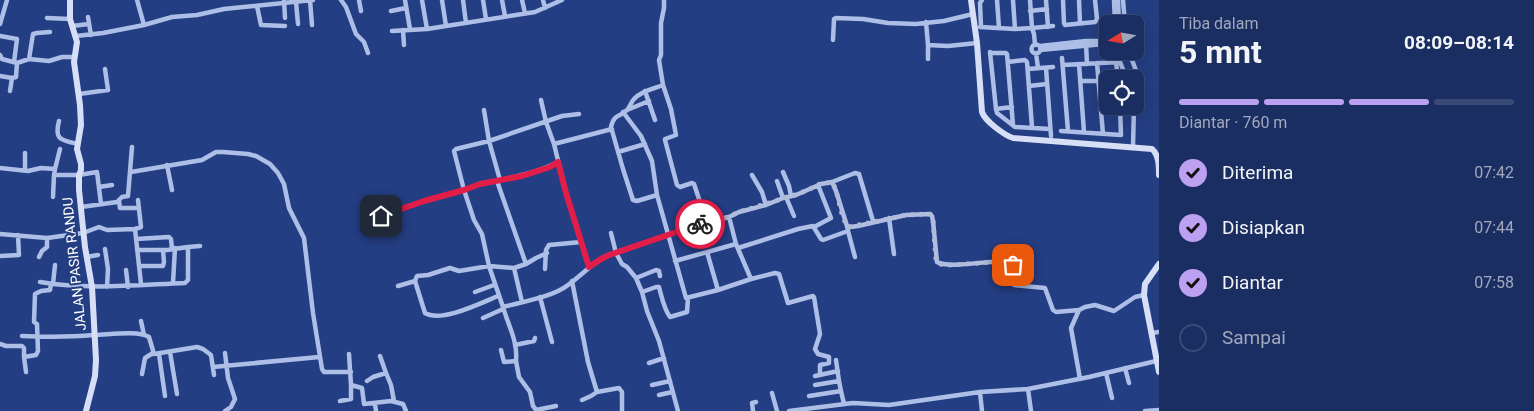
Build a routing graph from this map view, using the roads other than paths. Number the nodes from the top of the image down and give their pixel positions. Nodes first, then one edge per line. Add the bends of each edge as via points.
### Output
1 (8, 0) edge
2 (70, 0) edge
3 (137, 0) edge
4 (312, 0) edge
5 (341, 0) edge
6 (359, 0) edge
7 (405, 0) edge
8 (422, 0) edge
9 (442, 0) edge
10 (463, 0) edge
11 (483, 0) edge
12 (502, 0) edge
13 (522, 0) edge
14 (543, 0) edge
15 (562, 0) edge
16 (664, 0) edge
17 (971, 0) edge
18 (982, 0) edge
19 (997, 0) edge
20 (1013, 0) edge
21 (1030, 0) edge
22 (1046, 0) edge
23 (1063, 0) edge
24 (1079, 0) edge
25 (1095, 0) edge
26 (1114, 0) edge
27 (1118, 0) edge
28 (1124, 0) edge
29 (284, 2) edge
30 (293, 2) edge
31 (255, 4) edge
32 (406, 8) junction
33 (545, 8) junction
34 (1047, 9) junction
35 (361, 11) dead end
36 (391, 11) dead end
37 (1030, 11) junction
38 (524, 13) junction
39 (973, 14) junction
40 (1116, 15) edge
41 (1117, 15) edge
42 (1125, 15) edge
43 (505, 16) junction
44 (88, 17) dead end
45 (47, 18) dead end
46 (285, 18) dead end
47 (486, 20) junction
48 (71, 22) junction
49 (926, 22) junction
50 (466, 23) junction
51 (1080, 23) junction
52 (0, 24) edge
53 (89, 24) junction
54 (298, 24) dead end
55 (144, 25) junction
56 (312, 25) dead end
57 (285, 26) dead end
58 (446, 26) junction
59 (999, 28) junction
60 (1032, 28) junction
61 (410, 29) junction
62 (427, 29) junction
63 (1015, 29) junction
64 (403, 30) junction
65 (392, 31) dead end
66 (50, 32) dead end
67 (91, 35) junction
68 (0, 36) edge
69 (76, 36) junction
70 (833, 40) dead end
71 (1099, 42) edge
72 (977, 43) junction
73 (1086, 43) junction
74 (404, 45) dead end
75 (928, 46) junction
76 (1038, 48) junction
77 (368, 53) dead end
78 (0, 55) edge
79 (74, 57) junction
80 (1062, 58) dead end
81 (29, 59) junction
82 (928, 59) dead end
83 (15, 62) junction
84 (1008, 62) junction
85 (1116, 62) junction
86 (1080, 64) junction
87 (1088, 64) junction
88 (1098, 64) junction
89 (1063, 66) junction
90 (1053, 67) dead end
91 (105, 68) dead end
92 (1038, 68) junction
93 (1046, 68) junction
94 (1028, 69) junction
95 (1117, 70) edge
96 (1123, 70) edge
97 (0, 76) edge
98 (12, 78) junction
99 (1099, 81) joint
100 (1080, 82) junction
101 (1047, 84) junction
102 (663, 85) junction
103 (1029, 86) junction
104 (10, 91) dead end
105 (645, 91) junction
106 (79, 94) junction
107 (541, 100) dead end
108 (649, 101) junction
109 (1012, 107) junction
110 (996, 109) junction
111 (484, 110) dead end
112 (625, 111) junction
113 (579, 114) dead end
114 (1102, 115) edge
115 (1121, 115) edge
116 (1134, 115) edge
117 (59, 120) dead end
118 (655, 120) dead end
119 (546, 122) junction
120 (1013, 125) junction
121 (1032, 127) junction
122 (612, 129) junction
123 (1050, 129) junction
124 (1061, 131) dead end
125 (1068, 131) junction
126 (1084, 132) junction
127 (1103, 134) junction
128 (1051, 136) dead end
129 (489, 141) junction
130 (78, 144) junction
131 (554, 144) junction
132 (645, 144) junction
133 (132, 147) dead end
134 (1133, 147) junction
135 (60, 149) dead end
136 (618, 152) junction
137 (25, 154) dead end
138 (558, 162) junction
139 (167, 165) junction
140 (0, 168) edge
141 (55, 169) junction
142 (25, 170) junction
143 (131, 172) junction
144 (783, 172) dead end
145 (752, 174) dead end
146 (54, 175) junction
147 (79, 175) junction
148 (1159, 175) edge
149 (498, 180) junction
150 (777, 181) dead end
151 (832, 182) junction
152 (112, 185) dead end
153 (818, 185) junction
154 (99, 187) junction
155 (172, 190) dead end
156 (464, 190) junction
157 (657, 195) junction
158 (53, 197) dead end
159 (786, 197) junction
160 (138, 200) dead end
161 (119, 201) junction
162 (101, 204) junction
163 (766, 205) junction
164 (81, 206) junction
165 (139, 208) junction
166 (381, 216) dead end
167 (794, 216) dead end
168 (728, 217) junction
169 (889, 218) junction
170 (873, 221) junction
171 (707, 223) junction
172 (847, 226) junction
173 (814, 227) junction
174 (135, 229) junction
175 (848, 231) junction
176 (83, 233) junction
177 (611, 233) dead end
178 (0, 234) edge
179 (18, 235) junction
180 (668, 235) junction
181 (47, 238) junction
182 (136, 239) junction
183 (581, 242) junction
184 (200, 246) dead end
185 (737, 246) junction
186 (188, 247) junction
187 (105, 249) dead end
188 (173, 249) junction
189 (137, 250) junction
190 (162, 250) junction
191 (707, 252) junction
192 (616, 253) junction
193 (547, 254) junction
194 (894, 254) dead end
195 (98, 255) dead end
196 (0, 256) edge
197 (39, 257) dead end
198 (86, 257) junction
199 (855, 257) dead end
200 (675, 261) junction
201 (526, 264) junction
202 (1159, 264) edge
203 (55, 265) dead end
204 (139, 266) junction
205 (488, 266) junction
206 (589, 267) junction
207 (514, 268) junction
208 (545, 269) dead end
209 (126, 270) dead end
210 (660, 276) dead end
211 (636, 278) junction
212 (751, 279) junction
213 (415, 281) junction
214 (572, 281) junction
215 (40, 282) dead end
216 (173, 283) junction
217 (52, 284) junction
218 (141, 284) junction
219 (494, 285) junction
220 (107, 286) junction
221 (398, 286) dead end
222 (92, 287) junction
223 (128, 287) junction
224 (718, 290) junction
225 (475, 292) dead end
226 (642, 292) junction
227 (1144, 295) junction
228 (498, 296) junction
229 (540, 297) junction
230 (688, 298) junction
231 (522, 302) junction
232 (503, 308) junction
233 (1080, 310) junction
234 (483, 318) dead end
235 (141, 321) dead end
236 (1159, 332) edge
237 (1151, 333) junction
238 (144, 334) junction
239 (94, 335) junction
240 (22, 336) dead end
241 (37, 337) junction
242 (535, 338) dead end
243 (552, 342) dead end
244 (0, 344) edge
245 (515, 345) junction
246 (501, 350) dead end
247 (170, 352) junction
248 (153, 353) junction
249 (225, 353) dead end
250 (159, 354) junction
251 (349, 354) dead end
252 (380, 356) dead end
253 (24, 357) junction
254 (319, 357) junction
255 (664, 358) junction
256 (836, 360) dead end
257 (516, 361) junction
258 (1156, 361) junction
259 (649, 363) dead end
260 (213, 366) junction
261 (226, 366) junction
262 (1125, 368) junction
263 (838, 371) junction
264 (26, 372) dead end
265 (351, 372) junction
266 (1159, 372) edge
267 (386, 373) junction
268 (1106, 373) junction
269 (142, 374) dead end
270 (214, 375) dead end
271 (1080, 379) junction
272 (367, 381) dead end
273 (670, 381) junction
274 (839, 381) junction
275 (1129, 384) dead end
276 (351, 385) junction
277 (815, 385) dead end
278 (652, 386) dead end
279 (1028, 389) junction
280 (841, 391) junction
281 (597, 392) junction
282 (672, 392) junction
283 (772, 392) dead end
284 (980, 392) junction
285 (177, 394) dead end
286 (659, 395) dead end
287 (166, 396) dead end
288 (809, 396) dead end
289 (1112, 398) dead end
290 (340, 400) dead end
291 (582, 400) dead end
292 (394, 401) junction
293 (756, 402) dead end
294 (375, 404) junction
295 (844, 404) junction
296 (556, 406) dead end
297 (808, 410) edge
298 (1145, 410) edge
299 (1159, 410) edge
300 (86, 411) edge
301 (225, 411) edge
302 (376, 411) edge
303 (406, 411) edge
304 (536, 411) edge
305 (622, 411) edge
306 (678, 411) edge
307 (753, 411) edge
308 (777, 411) edge
309 (789, 411) edge
310 (982, 411) edge
311 (1031, 411) edge

1 - 52 street
2 - 48 street
3 - 55 street
4 - 30 street
4 - 56 street
5 - 77 street
6 - 35 street
7 - 32 street
8 - 62 street
9 - 58 street
10 - 50 street
11 - 47 street
12 - 43 street
13 - 38 street
14 - 33 street
15 - 33 street
16 - 102 street via 658,60
17 - 39 street
18 - 59 street via 980,27
19 - 59 street
20 - 63 street
21 - 37 street
22 - 34 street
23 - 51 street via 1064,24
24 - 51 street
25 - 51 street via 1096,20
26 - 40 street
27 - 41 street
28 - 42 street
29 - 30 street
29 - 31 street
29 - 46 street
30 - 54 street
31 - 55 street via 172,17
31 - 57 street via 261,25
32 - 36 street
32 - 61 street
33 - 38 street
34 - 37 street
34 - 60 street via 1051,27
37 - 60 street
38 - 43 street
39 - 49 street
39 - 72 street
43 - 47 street
44 - 53 street
45 - 48 street
47 - 50 street
48 - 53 street
48 - 69 street
49 - 70 street via 835,19
49 - 75 street
50 - 58 street
53 - 67 street
55 - 67 street
58 - 62 street
59 - 63 street
60 - 63 street
60 - 76 street
61 - 62 street
61 - 64 street
64 - 65 street
64 - 74 street
66 - 81 street via 33,34
67 - 69 street
68 - 83 street via 17,39
69 - 79 street, JALAN PASIR RANDU
71 - 73 street
72 - 75 street
72 - 134 street via 983,115 1007,135 1019,139
73 - 76 street
73 - 87 street
75 - 82 street
76 - 92 street
78 - 83 street via 2,59
79 - 81 street
79 - 106 street, JALAN PASIR RANDU
80 - 89 street
81 - 83 street
83 - 98 street via 16,77
84 - 94 street via 1026,60
84 - 109 street
84 - 110 street via 1007,53 990,53
85 - 88 street
85 - 95 street
85 - 96 street via 1120,62
86 - 87 street
86 - 89 street
86 - 100 street
87 - 88 street
88 - 99 street
89 - 125 street
90 - 93 street
91 - 106 street via 108,90
92 - 93 street
92 - 94 street
93 - 101 street
94 - 103 street
97 - 98 street
98 - 104 street
99 - 100 street
100 - 126 street
101 - 103 street
101 - 123 street
102 - 105 street
102 - 171 street via 676,135 665,140 677,185 694,184
103 - 121 street
105 - 108 street
105 - 112 street
106 - 130 street, JALAN PASIR RANDU via 81,123
107 - 119 street
108 - 112 street
108 - 118 street
109 - 110 street
109 - 120 street
110 - 120 street
111 - 129 street
112 - 122 street via 612,121
112 - 132 street
113 - 119 street
114 - 127 street
115 - 127 street via 1122,137
116 - 134 street
117 - 130 street via 58,136
119 - 129 street
119 - 131 street
120 - 121 street
121 - 123 street
122 - 131 street
122 - 136 street
123 - 128 street
124 - 125 street
125 - 126 street
126 - 127 street
129 - 149 street
129 - 156 street via 454,151
130 - 147 street, JALAN PASIR RANDU
131 - 138 street
132 - 136 street
132 - 157 street via 652,161
133 - 143 street
134 - 148 street via 1157,152
135 - 141 street
136 - 157 street via 633,200
137 - 142 street
138 - 149 street via 522,176
138 - 183 street
139 - 143 street
139 - 155 street
139 - 254 street via 202,160 216,152 243,153 256,156 278,173 289,208 304,238
140 - 142 street
141 - 142 street
141 - 146 street
143 - 161 street via 128,196
144 - 159 street via 789,186
145 - 163 street
146 - 147 street
146 - 158 street
147 - 154 street via 98,172
147 - 164 street, JALAN PASIR RANDU
149 - 156 street
149 - 201 street
150 - 159 street
151 - 153 street
151 - 170 street via 859,174
151 - 172 street
152 - 154 street
153 - 159 street
153 - 173 street via 831,218
154 - 162 street
156 - 166 street
156 - 205 street via 482,234
157 - 180 street
159 - 163 street
159 - 167 street
160 - 165 street
161 - 162 street
161 - 165 street via 120,209
162 - 164 street
163 - 168 street
164 - 176 street, JALAN PASIR RANDU
165 - 174 street via 141,228
168 - 171 street
168 - 185 street
169 - 170 street
169 - 194 street
169 - 233 street via 930,214 939,264 1009,262 1013,265 1014,285 1045,288 1056,312
170 - 172 street
171 - 180 street
172 - 175 street
173 - 175 street via 822,240
173 - 185 street
174 - 176 street via 107,230 100,227
174 - 182 street
175 - 199 street
176 - 181 street
176 - 198 street, JALAN PASIR RANDU
177 - 192 street
178 - 179 street
179 - 181 street
179 - 196 street via 19,255
180 - 192 street
180 - 200 street
181 - 197 street via 47,248
182 - 188 street via 169,237
182 - 189 street
183 - 193 street via 549,245
183 - 206 street
184 - 186 street
185 - 191 street
185 - 212 street
186 - 188 street
186 - 216 street via 188,280
187 - 220 street
188 - 190 street
188 - 216 street
189 - 190 street
189 - 204 street
190 - 204 street via 162,266
191 - 200 street
191 - 224 street
192 - 206 street
192 - 211 street
193 - 201 street
193 - 208 street
195 - 198 street
198 - 222 street, JALAN PASIR RANDU
200 - 230 street
201 - 207 street
202 - 227 street via 1145,284
203 - 217 street
204 - 218 street
205 - 207 street
205 - 213 street via 450,268 417,276
205 - 219 street
206 - 214 street
207 - 231 street
209 - 223 street
210 - 211 street via 656,270
211 - 226 street
212 - 224 street
212 - 263 street via 779,274 788,303 814,297 820,334 815,349 818,354 830,358 829,363 820,365 818,375
213 - 221 street
213 - 228 street via 425,313 429,316 447,314
214 - 229 street
214 - 281 street
215 - 217 street
216 - 218 street
217 - 222 street
217 - 241 street via 50,290 35,294
218 - 223 street
219 - 225 street
219 - 228 street
220 - 222 street
220 - 223 street
222 - 239 street, JALAN PASIR RANDU
224 - 230 street
226 - 230 street via 659,288 670,318 687,312
226 - 255 street
227 - 233 street via 1114,311 1095,305
227 - 237 street
228 - 232 street
229 - 231 street
229 - 243 street
231 - 232 street
232 - 234 street
232 - 245 street
233 - 271 street via 1071,328
235 - 238 street
236 - 237 street
237 - 258 street
238 - 239 street
238 - 248 street via 149,337
239 - 241 street
239 - 300 street, JALAN PASIR RANDU via 95,376
240 - 241 street
241 - 253 street via 36,355
242 - 245 street via 534,341
244 - 253 street via 22,346
245 - 257 street
246 - 257 street via 504,362
247 - 250 street
247 - 260 street via 199,347 211,353
247 - 285 street
248 - 250 street
248 - 269 street via 145,358
249 - 261 street
250 - 287 street
251 - 265 street
252 - 267 street
253 - 264 street
254 - 261 street
254 - 265 street via 324,372
255 - 259 street
255 - 273 street
256 - 263 street
257 - 304 street via 519,377 530,392
258 - 262 street
258 - 266 street
260 - 261 street
260 - 270 street
261 - 301 street via 235,399
262 - 268 street
262 - 275 street
263 - 274 street
265 - 276 street
267 - 272 street
267 - 292 street
268 - 271 street
268 - 289 street
271 - 279 street
273 - 278 street
273 - 282 street
274 - 277 street
274 - 280 street
276 - 290 street via 351,399
276 - 294 street via 362,388 364,404
279 - 284 street
279 - 311 street
280 - 288 street
280 - 295 street
281 - 291 street
281 - 305 street via 619,388
282 - 286 street
282 - 306 street
283 - 308 street
284 - 295 street via 889,405
284 - 310 street
292 - 294 street
292 - 303 street via 403,404
293 - 307 street via 752,403
294 - 302 street
295 - 297 street
296 - 304 street
297 - 309 street
298 - 299 street

